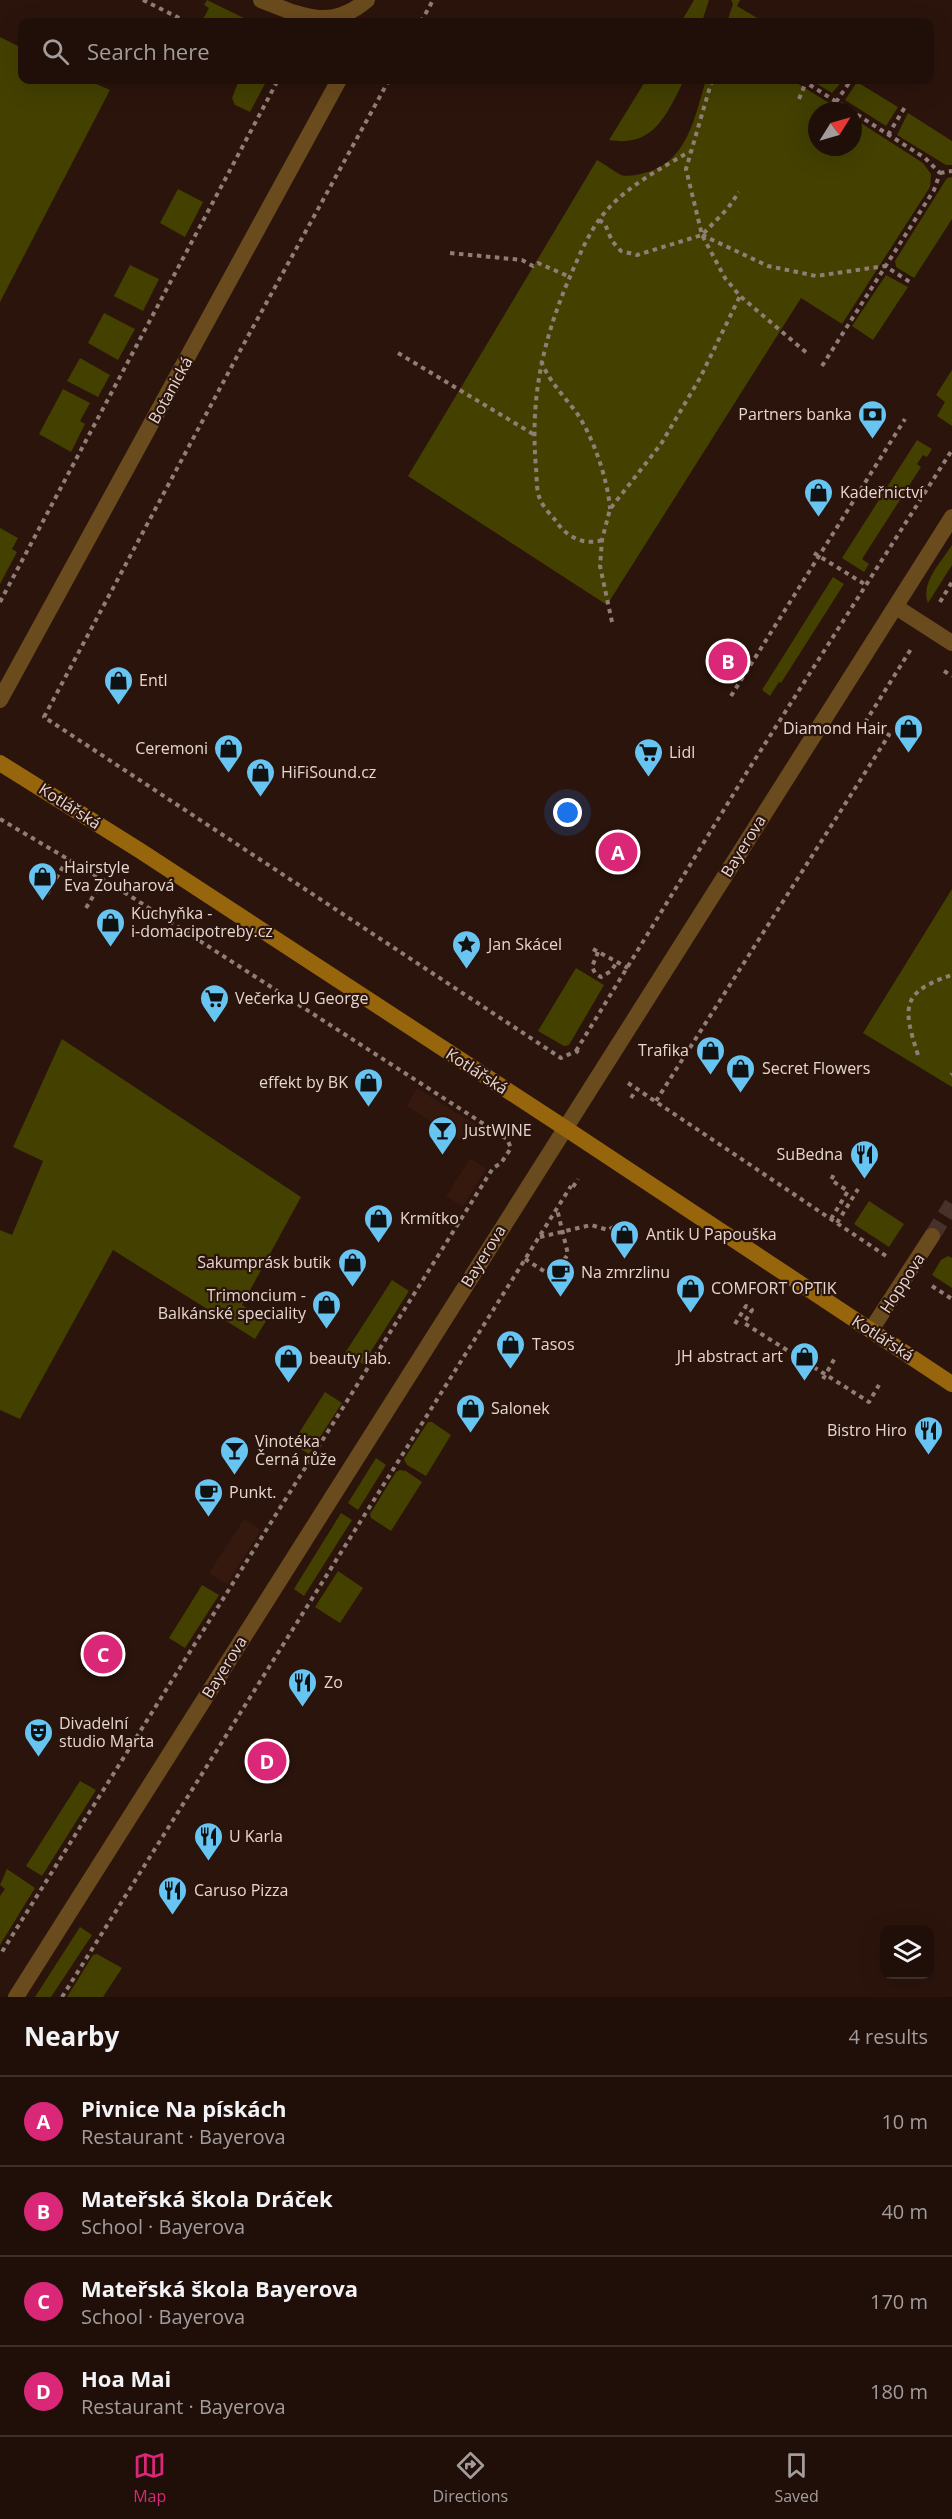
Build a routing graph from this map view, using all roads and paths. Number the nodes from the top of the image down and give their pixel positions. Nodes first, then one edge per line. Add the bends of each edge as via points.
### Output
1 (143, 0) edge
2 (261, 0) edge
3 (367, 0) edge
4 (433, 0) edge
5 (179, 18) edge
6 (315, 18) edge
7 (348, 18) edge
8 (423, 18) edge
9 (276, 84) edge
10 (337, 84) edge
11 (387, 84) edge
12 (711, 84) edge
13 (803, 84) edge
14 (809, 84) edge
15 (847, 84) edge
16 (799, 99) dead end
17 (836, 102) joint
18 (905, 107) dead end
19 (862, 118) edge
20 (888, 135) junction
21 (689, 152) junction
22 (952, 171) edge
23 (940, 173) junction
24 (739, 192) dead end
25 (599, 220) junction
26 (702, 235) junction
27 (450, 253) dead end
28 (885, 266) junction
29 (570, 277) junction
30 (913, 284) dead end
31 (740, 296) junction
32 (398, 353) dead end
33 (808, 354) dead end
34 (541, 360) junction
35 (822, 366) dead end
36 (904, 419) dead end
37 (533, 434) junction
38 (952, 450) edge
39 (610, 509) junction
40 (952, 517) edge
41 (602, 540) junction
42 (814, 553) dead end
43 (819, 556) junction
44 (952, 582) edge
45 (866, 585) junction
46 (0, 602) edge
47 (938, 604) dead end
48 (896, 607) junction
49 (612, 621) dead end
50 (952, 643) edge
51 (913, 645) dead end
52 (730, 696) dead end
53 (0, 700) edge
54 (0, 763) edge
55 (0, 819) edge
56 (68, 858) junction
57 (103, 880) junction
58 (47, 894) dead end
59 (86, 908) dead end
60 (617, 962) junction
61 (628, 968) junction
62 (952, 975) edge
63 (576, 1051) junction
64 (918, 1055) dead end
65 (585, 1056) dead end
66 (628, 1083) dead end
67 (637, 1089) junction
68 (631, 1098) dead end
69 (656, 1101) junction
70 (565, 1128) junction
71 (834, 1174) dead end
72 (578, 1179) dead end
73 (858, 1189) dead end
74 (557, 1208) junction
75 (831, 1219) junction
76 (625, 1221) dead end
77 (837, 1223) junction
78 (562, 1231) junction
79 (932, 1236) tunnel mouth
80 (539, 1237) junction
81 (525, 1259) junction
82 (894, 1262) dead end
83 (924, 1281) dead end
84 (952, 1299) edge
85 (735, 1324) dead end
86 (872, 1330) junction
87 (836, 1356) dead end
88 (824, 1376) junction
89 (952, 1384) edge
90 (879, 1386) dead end
91 (0, 1955) edge
92 (16, 1997) edge
93 (62, 1997) edge

1 - 5 path
2 - 6 street
3 - 7 street
4 - 8 path
9 - 46 path
10 - 53 street, Botanická
11 - 63 path via 44,717 561,1058
12 - 21 path
13 - 16 path
14 - 17 path
15 - 17 path
18 - 20 path
19 - 20 path
20 - 23 path via 925,158
21 - 25 path via 647,177
21 - 26 path via 686,169
22 - 23 path
23 - 28 path via 934,190
24 - 26 path
25 - 26 path via 621,251 637,255
25 - 29 path
26 - 28 path via 768,266 816,276
26 - 31 path via 725,278
27 - 29 path via 522,260 533,266 537,263
28 - 30 path
28 - 35 path
29 - 34 path
31 - 33 path
31 - 39 path via 700,378 661,444
32 - 37 path
34 - 37 path
34 - 39 path via 553,383 578,414 600,461 609,488
36 - 43 path
37 - 41 path via 539,498 561,528 578,540 591,544
38 - 45 path
39 - 41 path
40 - 48 street, Bayerova
41 - 49 path via 600,566
42 - 43 path
43 - 45 path
43 - 52 path
44 - 47 path
45 - 61 path
48 - 50 street
48 - 70 street, Bayerova
51 - 69 path via 867,721 889,735
54 - 70 main road, Kotlářská
55 - 56 path
56 - 57 path
56 - 58 path
57 - 59 path
57 - 91 path via 507,1139 511,1148 493,1168
60 - 60 path via 596,950 592,967 601,977
60 - 61 path
61 - 63 path
62 - 64 path via 918,990 909,1001 908,1025
63 - 65 path
66 - 67 path
67 - 68 path
67 - 69 path
69 - 75 path
70 - 86 main road, Kotlářská
70 - 92 street, Bayerova
71 - 75 path via 831,1180 849,1191
72 - 74 path
73 - 77 path
74 - 78 path
74 - 80 path
75 - 77 path
76 - 78 path via 608,1230 591,1225
77 - 82 path
78 - 80 path
78 - 81 path via 568,1254 553,1277
79 - 86 street, Hoppova
80 - 81 path
81 - 93 path
83 - 84 path
85 - 88 path via 746,1306 752,1311 744,1323
86 - 89 main road, Kotlářská
87 - 88 path
88 - 90 path via 869,1402

